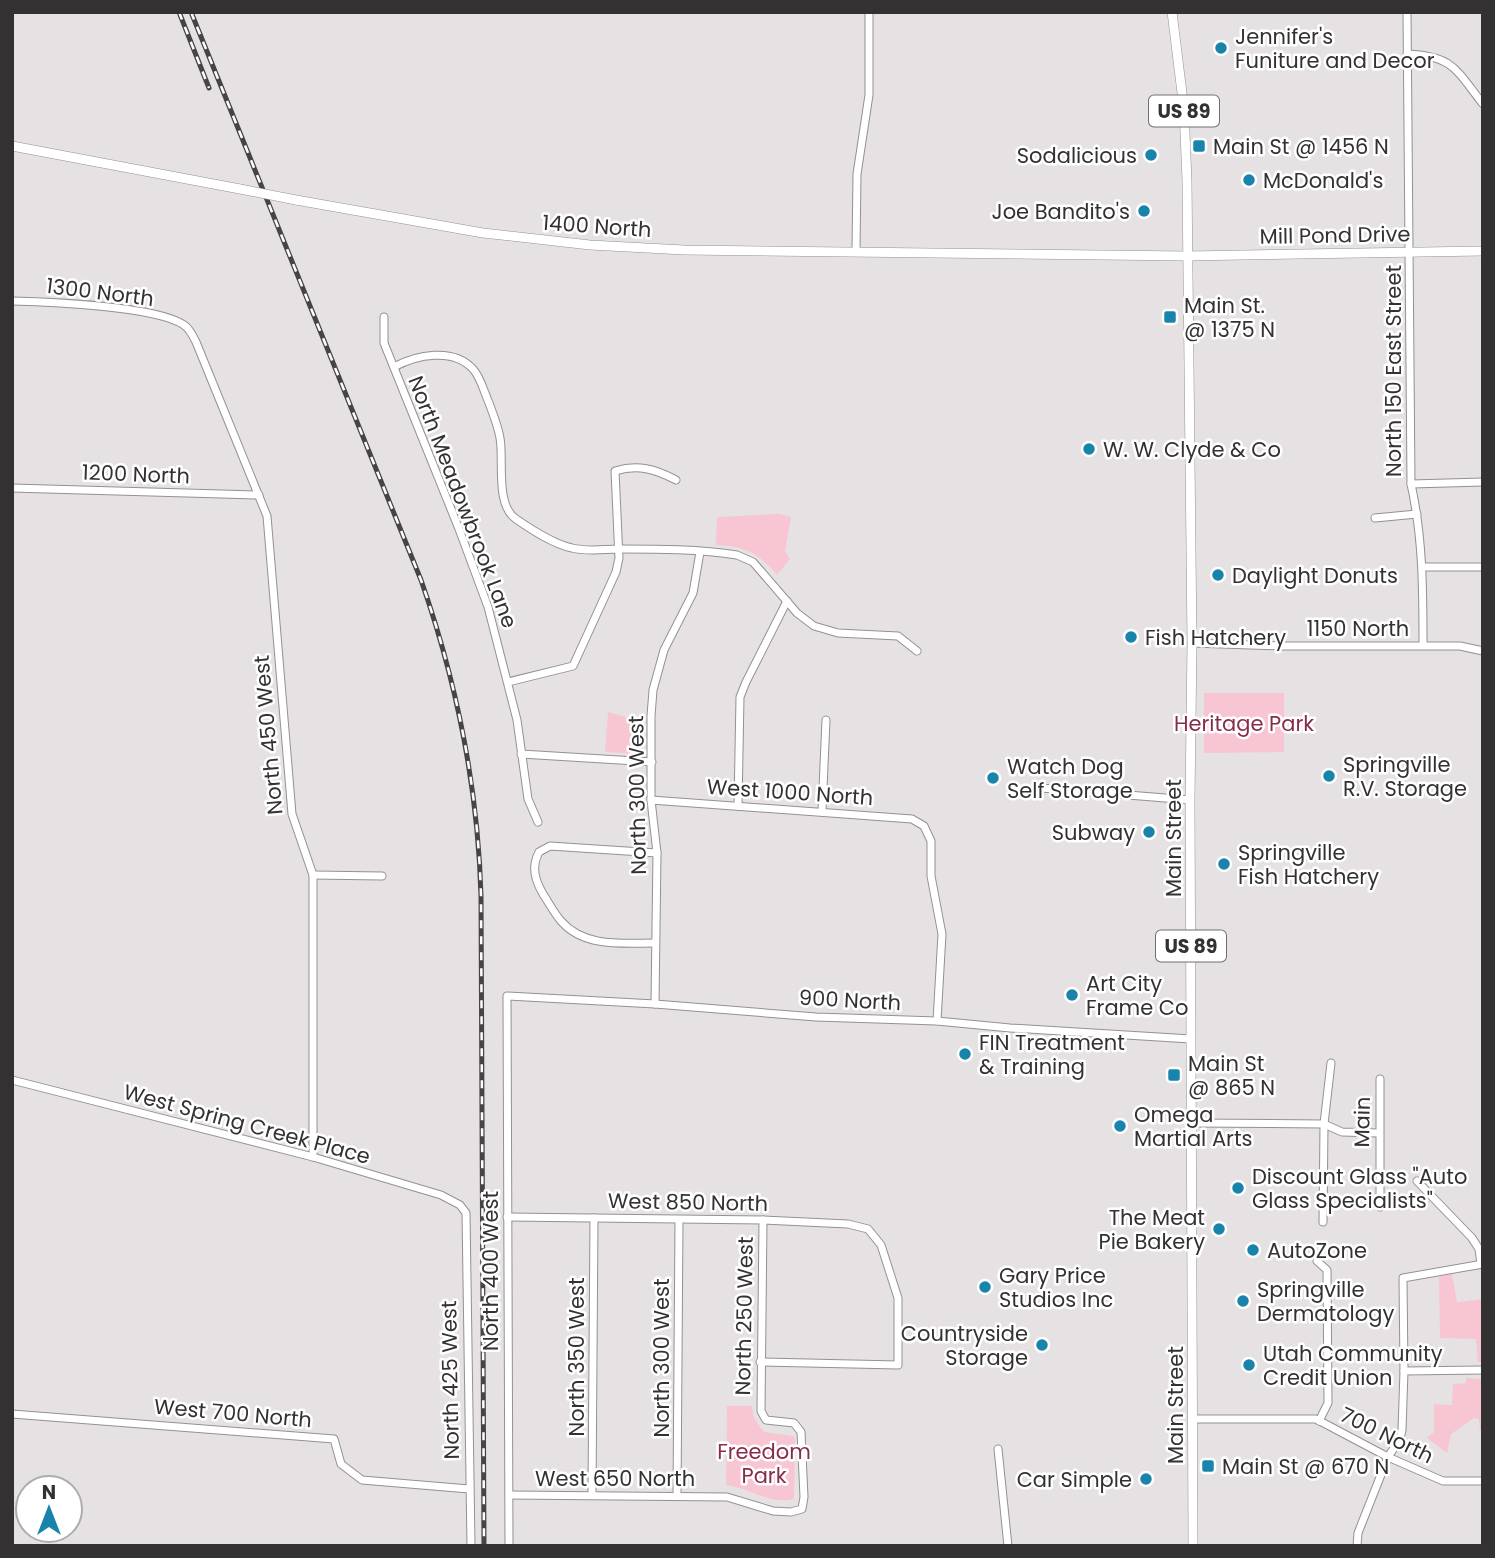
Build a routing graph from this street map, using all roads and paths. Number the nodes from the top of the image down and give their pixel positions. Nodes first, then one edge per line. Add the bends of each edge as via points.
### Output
1 (869, 12) edge
2 (1172, 12) edge
3 (1407, 12) edge
4 (1407, 54) junction
5 (1483, 104) edge
6 (12, 146) edge
7 (856, 251) junction
8 (1410, 251) junction
9 (1483, 251) edge
10 (1187, 256) junction
11 (12, 301) edge
12 (384, 317) dead end
13 (183, 324) joint
14 (394, 366) junction
15 (676, 480) dead end
16 (1483, 482) edge
17 (1411, 484) junction
18 (12, 488) edge
19 (258, 495) junction
20 (1417, 514) junction
21 (1375, 518) dead end
22 (618, 549) junction
23 (700, 552) junction
24 (1483, 566) edge
25 (1423, 567) junction
26 (787, 601) junction
27 (1192, 643) junction
28 (1423, 645) junction
29 (916, 650) dead end
30 (1483, 651) edge
31 (508, 682) junction
32 (826, 720) dead end
33 (521, 754) junction
34 (652, 762) junction
35 (1041, 789) dead end
36 (651, 800) junction
37 (1190, 800) junction
38 (738, 806) junction
39 (822, 811) junction
40 (538, 822) dead end
41 (657, 853) junction
42 (313, 875) junction
43 (382, 876) dead end
44 (655, 943) junction
45 (507, 996) joint
46 (654, 1004) junction
47 (937, 1021) junction
48 (1191, 1040) junction
49 (1331, 1063) dead end
50 (1380, 1079) dead end
51 (12, 1080) edge
52 (1192, 1123) junction
53 (1324, 1124) junction
54 (1378, 1133) junction
55 (313, 1157) junction
56 (1417, 1181) dead end
57 (1380, 1207) dead end
58 (466, 1213) joint
59 (507, 1217) junction
60 (594, 1219) junction
61 (679, 1220) junction
62 (762, 1220) junction
63 (1323, 1222) dead end
64 (1317, 1261) dead end
65 (1482, 1264) edge
66 (760, 1362) junction
67 (1483, 1370) edge
68 (1404, 1371) junction
69 (12, 1414) edge
70 (1193, 1419) junction
71 (1320, 1421) junction
72 (998, 1449) dead end
73 (1388, 1457) junction
74 (1483, 1480) edge
75 (469, 1489) junction
76 (509, 1495) junction
77 (592, 1495) junction
78 (677, 1496) junction
79 (802, 1509) joint
80 (471, 1546) edge
81 (509, 1546) edge
82 (1007, 1546) edge
83 (1193, 1546) edge
84 (1356, 1546) edge

1 - 7 street via 869,95 858,151
2 - 10 main road, US 89 via 1184,109
3 - 4 street, North 150 East Street
4 - 5 street via 1444,60
4 - 8 street, North 150 East Street
6 - 7 main road, 1400 North, bridge via 437,226 590,245
7 - 10 main road, 1400 North
8 - 9 main road, Mill Pond Drive
8 - 10 main road, Mill Pond Drive
8 - 17 street, North 150 East Street
10 - 27 main road, Main Street / US 89
11 - 13 street, 1300 North via 114,308
12 - 14 street, North Meadowbrook Lane via 384,343
13 - 19 street, North 450 West via 197,342
14 - 22 street via 421,356 455,357 473,369 497,422 503,495 510,513 560,544 583,550
14 - 31 street, North Meadowbrook Lane via 482,592
15 - 22 street via 654,468 615,471
16 - 17 street
17 - 20 street, North 150 East Street
18 - 19 street, 1200 North
19 - 42 street, North 450 West via 267,516 292,814
20 - 21 street
20 - 25 street, North 150 East Street
22 - 23 street
22 - 31 street via 616,572 572,666
23 - 26 street via 737,555 753,562
23 - 34 street, North 300 West via 693,593 657,673 651,716
24 - 25 street
25 - 28 street, North 150 East Street
26 - 29 street via 814,626 838,634 898,636
26 - 38 street via 740,697
27 - 28 street, 1150 North
27 - 37 main road, Main Street / US 89
28 - 30 street, 1150 North
31 - 33 street, North Meadowbrook Lane
32 - 39 street
33 - 34 street
33 - 40 street, North Meadowbrook Lane via 528,799
34 - 36 street, North 300 West
35 - 37 street
36 - 38 street, West 1000 North
36 - 41 street, North 300 West
37 - 48 main road, Main Street / US 89
38 - 39 street, West 1000 North
39 - 47 street, West 1000 North via 912,819 924,826 932,841 931,876 942,926
41 - 44 street, North 300 West
41 - 44 street via 550,846 541,849 535,862 536,880 572,931 594,940
42 - 43 street
42 - 55 street, North 450 West
44 - 46 street, North 300 West
45 - 46 street, 900 North
45 - 59 street, North 400 West
46 - 47 street, 900 North
47 - 48 street, 900 North
48 - 52 main road, Main Street / US 89
49 - 53 street
50 - 54 street, Main
51 - 55 street, West Spring Creek Place
52 - 53 street
52 - 70 main road, Main Street / US 89
53 - 54 street via 1342,1132
53 - 63 street
54 - 57 street, Main
55 - 58 street, West Spring Creek Place via 441,1195
56 - 65 street via 1472,1238
58 - 75 street, North 425 West
59 - 60 street, West 850 North
59 - 76 street, North 400 West
60 - 61 street, West 850 North
60 - 77 street, North 350 West
61 - 62 street, West 850 North
61 - 78 street, North 300 West
62 - 66 street, North 250 West
62 - 66 street, West 850 North via 868,1229 881,1245 898,1298 898,1365
64 - 71 street via 1326,1270 1328,1403
65 - 68 street via 1403,1278
66 - 79 street, North 250 West via 762,1416 770,1422 794,1423 803,1438
67 - 68 street
68 - 73 street via 1402,1430
69 - 75 street, West 700 North via 334,1439 341,1464 362,1480
70 - 71 street, 700 North
70 - 83 main road, Main Street / US 89
71 - 73 street, 700 North
72 - 82 street
73 - 74 street, 700 North via 1443,1481
73 - 84 street
75 - 80 street, North 425 West
76 - 77 street, West 650 North
76 - 81 street, North 400 West
77 - 78 street, West 650 North
78 - 79 street, West 650 North via 727,1497 774,1511

